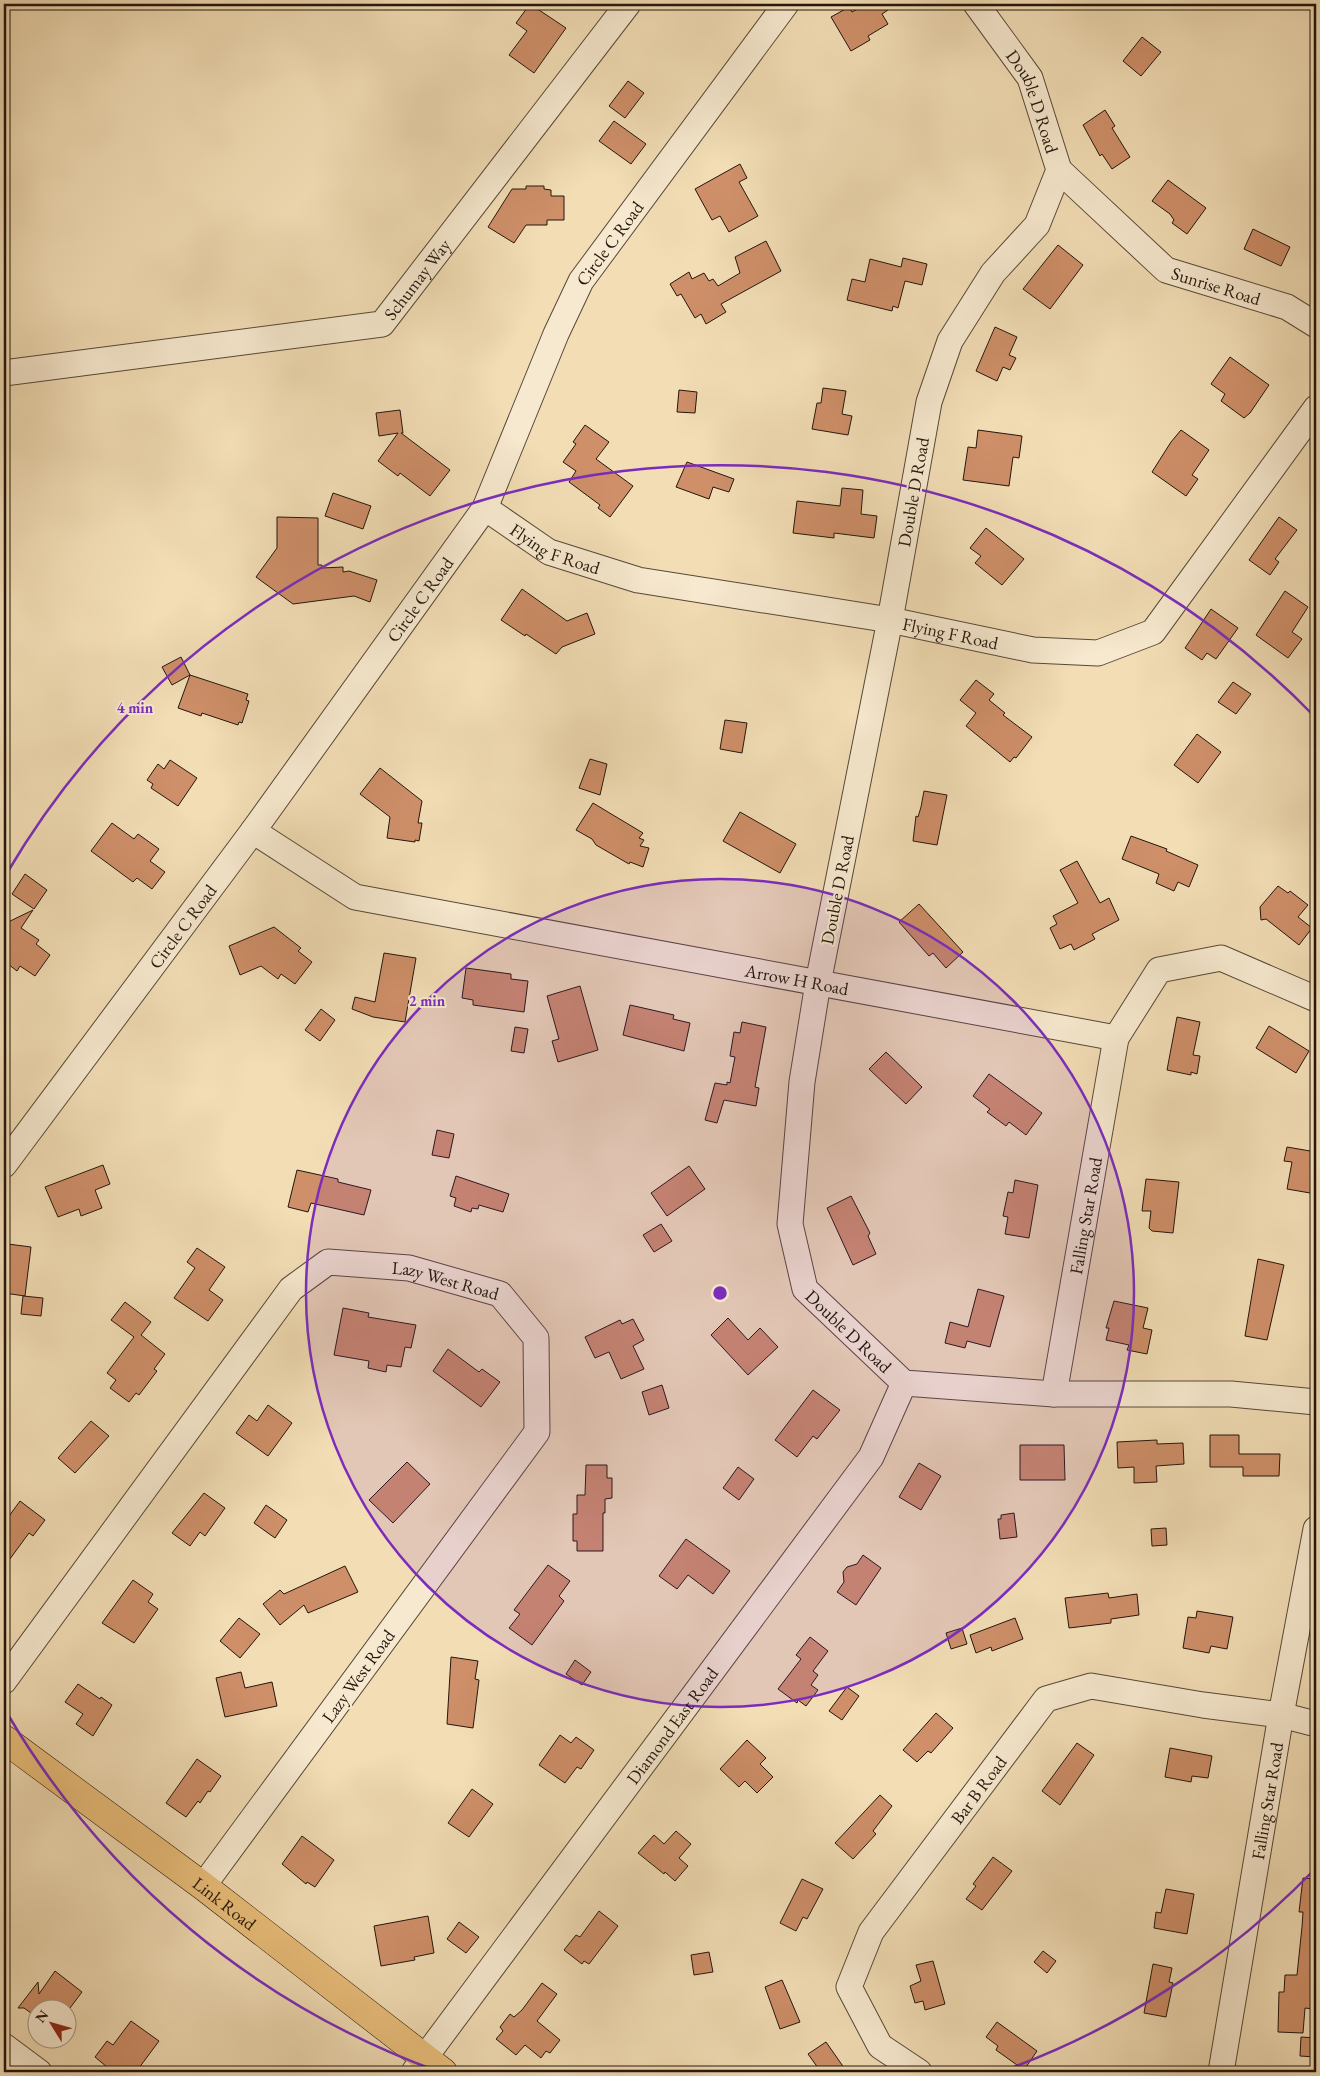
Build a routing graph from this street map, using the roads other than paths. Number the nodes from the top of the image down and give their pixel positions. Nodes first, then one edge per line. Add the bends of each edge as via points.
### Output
1 (628, 4) edge
2 (786, 4) edge
3 (976, 4) edge
4 (1059, 170) junction
5 (1316, 326) edge
6 (4, 373) edge
7 (1316, 408) edge
8 (485, 508) junction
9 (890, 620) junction
10 (254, 831) junction
11 (818, 983) junction
12 (1316, 999) edge
13 (1116, 1038) junction
14 (4, 1165) edge
15 (904, 1383) junction
16 (1054, 1394) junction
17 (1316, 1402) edge
18 (1316, 1529) edge
19 (4, 1681) edge
20 (1282, 1715) junction
21 (1316, 1724) edge
22 (4, 1739) edge
23 (203, 1886) junction
24 (4, 2046) edge
25 (427, 2067) edge
26 (39, 2072) edge
27 (919, 2072) edge
28 (1222, 2072) edge

1 - 6 street, Schumay Way via 382,324
2 - 8 street, Circle C Road via 581,281
3 - 4 street, Double D Road via 1030,78
4 - 5 street, Sunrise Road via 1166,270 1287,307
4 - 9 street, Double D Road via 1038,225 993,273 950,341 929,402
7 - 9 street, Flying F Road via 1153,632 1098,653 1033,650
8 - 9 street, Flying F Road via 549,552 638,580
8 - 10 street, Circle C Road
9 - 11 street, Double D Road
10 - 11 street, Arrow H Road via 355,897
10 - 14 street, Circle C Road
11 - 13 street, Arrow H Road
11 - 15 street, Double D Road via 802,1082 790,1224 805,1289
12 - 13 street via 1221,958 1177,966 1159,970
13 - 16 street, Falling Star Road
15 - 16 street, Double D Road
15 - 25 street, Diamond East Road via 871,1457
16 - 17 street, Double D Road via 1231,1394
18 - 20 street, Falling Star Road
19 - 23 street, Lazy West Road via 291,1289 328,1262 410,1268 500,1294 536,1338 537,1432
20 - 21 street, Bar B Road
20 - 27 street, Bar B Road via 1203,1706 1091,1686 1046,1699 871,1932 849,1987 880,2046
20 - 28 street, Falling Star Road
22 - 23 main road, Link Road
23 - 25 main road, Link Road
24 - 26 street

